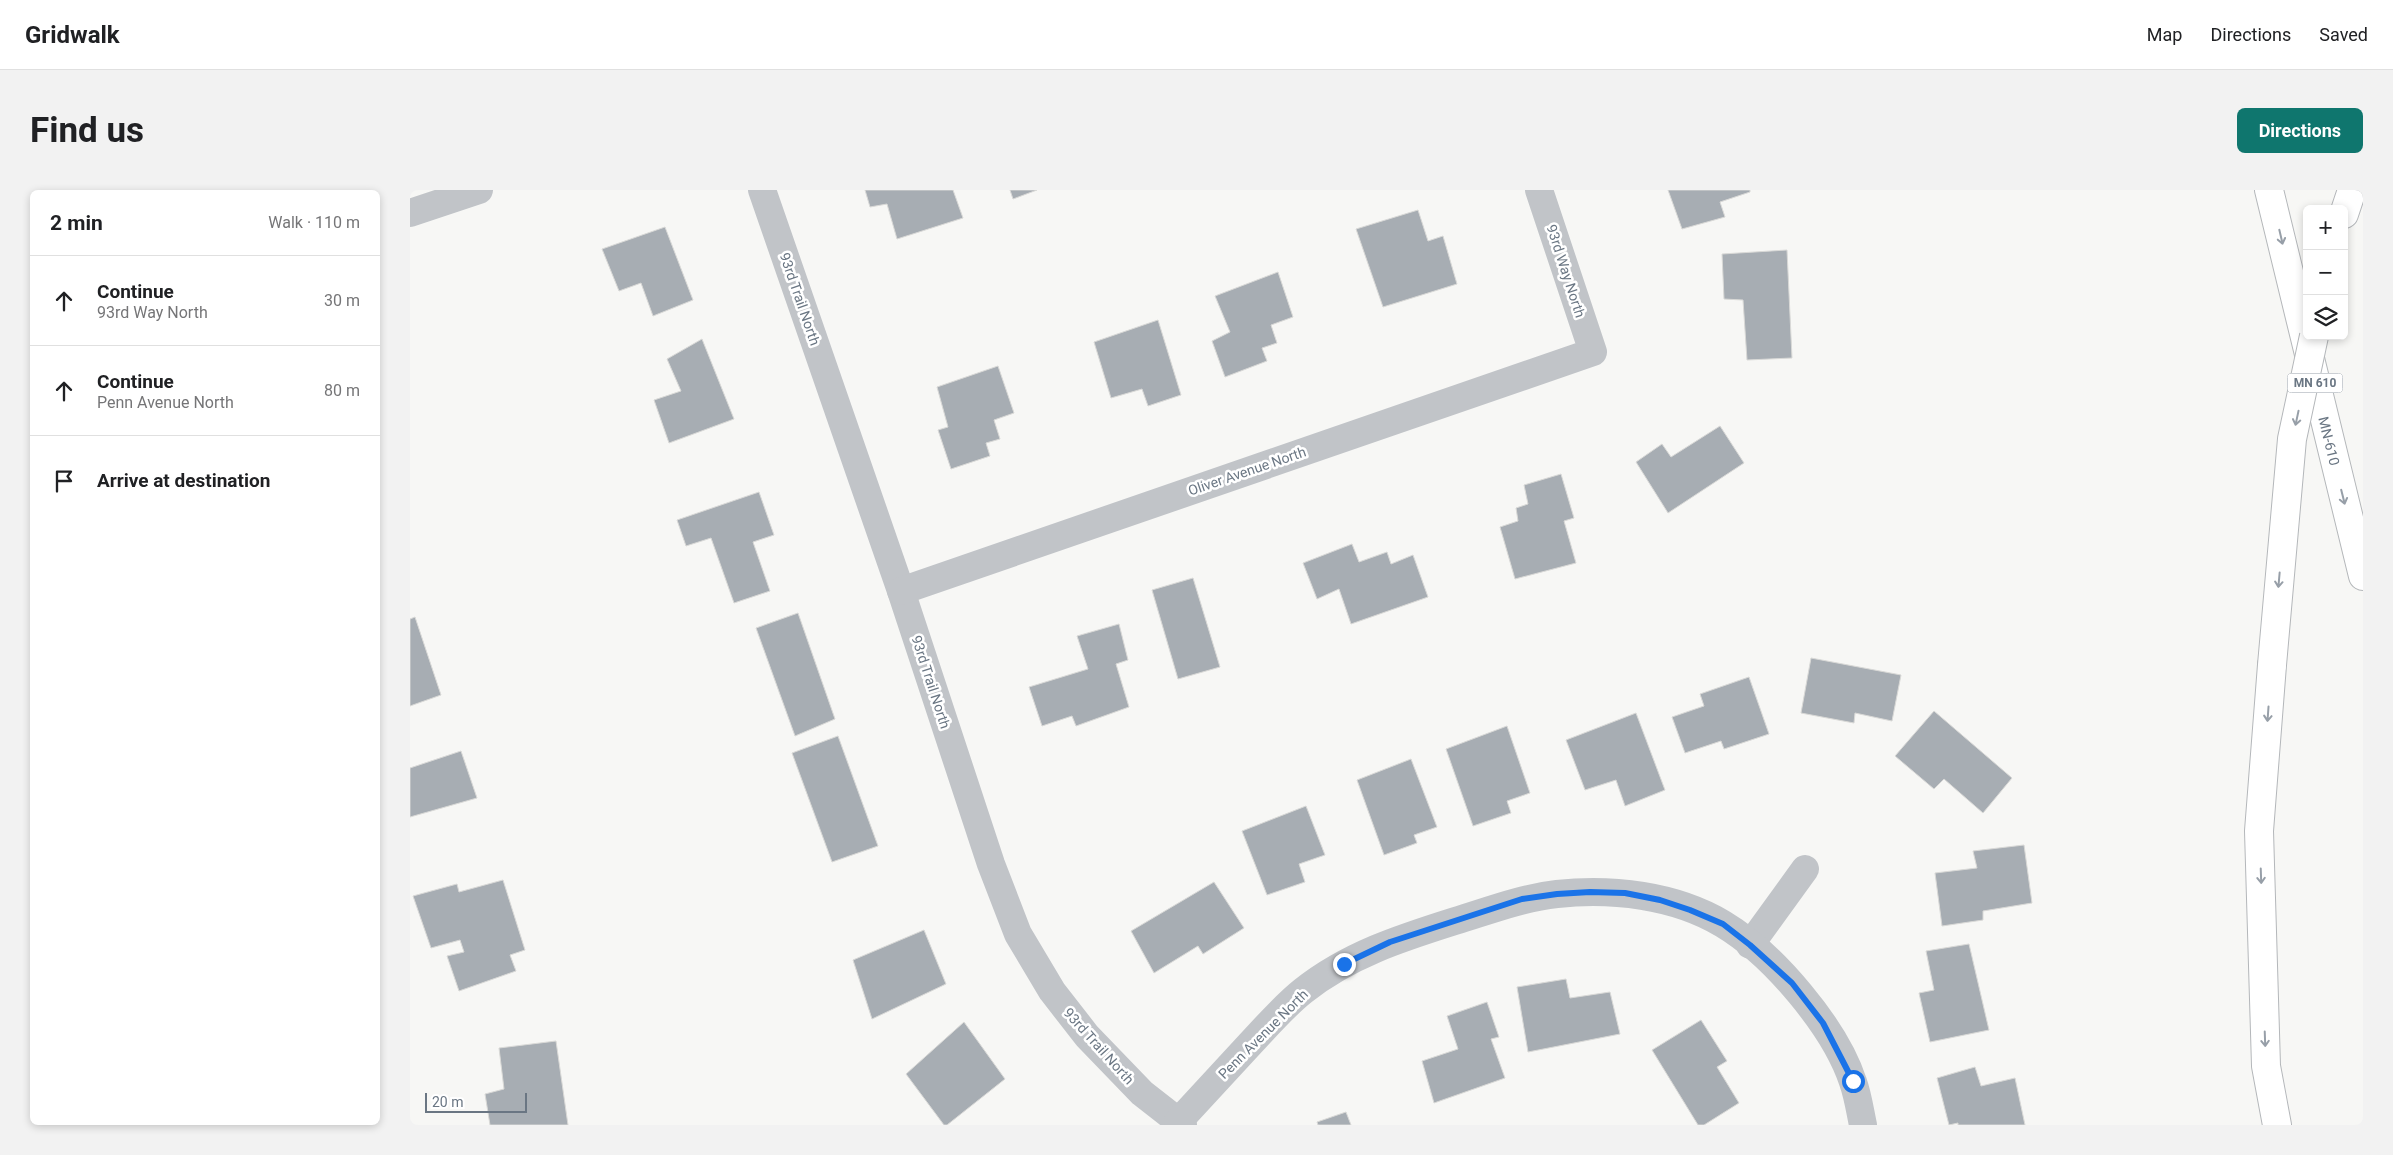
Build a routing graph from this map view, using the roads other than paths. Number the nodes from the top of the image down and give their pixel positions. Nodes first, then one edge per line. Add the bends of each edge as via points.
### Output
1 (479, 190) edge
2 (762, 190) edge
3 (1539, 190) edge
4 (2269, 190) edge
5 (2352, 190) edge
6 (2347, 205) edge
7 (410, 213) edge
8 (2313, 340) edge
9 (1593, 352) joint
10 (2363, 576) edge
11 (901, 591) junction
12 (1805, 869) dead end
13 (1750, 945) junction
14 (1180, 1123) edge
15 (1863, 1125) edge
16 (2277, 1125) edge

1 - 7 street
2 - 11 street, 93rd Trail North
3 - 9 street, 93rd Way North
4 -> 10 highway, MN-610 / MN 610
5 - 6 highway
8 -> 16 highway, bridge via 2292,439 2259,831 2266,1066
9 - 11 street, Oliver Avenue North
11 - 14 street, 93rd Trail North via 991,864 1018,934 1052,991 1087,1036 1142,1093
12 - 13 street
13 - 14 street, Penn Avenue North via 1723,924 1690,910 1625,893 1557,894 1522,899 1390,942 1344,964 1303,991
13 - 15 street via 1792,983 1823,1023 1853,1081

